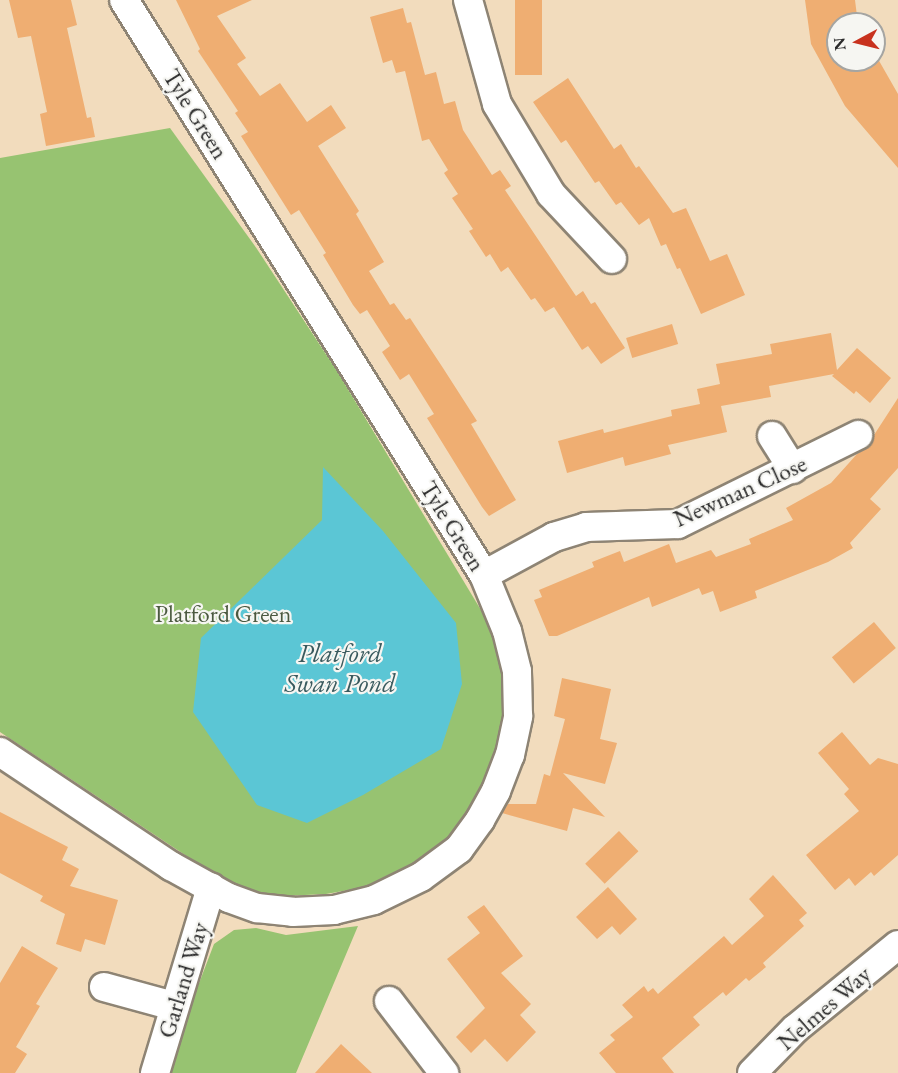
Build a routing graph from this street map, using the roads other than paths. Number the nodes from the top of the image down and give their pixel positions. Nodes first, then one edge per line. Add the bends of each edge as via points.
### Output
1 (124, 0) edge
2 (468, 0) edge
3 (612, 259) dead end
4 (858, 435) dead end
5 (772, 436) dead end
6 (793, 469) junction
7 (484, 575) junction
8 (0, 752) edge
9 (211, 887) junction
10 (898, 945) edge
11 (104, 987) dead end
12 (389, 1001) dead end
13 (174, 1006) junction
14 (155, 1073) edge
15 (444, 1073) edge
16 (752, 1073) edge

1 - 7 street, Tyle Green
2 - 3 street via 497,104 551,194
4 - 6 street, Newman Close
5 - 6 street
6 - 7 street, Newman Close via 678,524 586,527 554,537
7 - 9 street, Tyle Green via 507,631 517,670 518,716 510,755 496,791 459,849 422,877 374,900 334,910 293,912 257,908
8 - 9 street via 171,867
9 - 13 street, Garland Way
10 - 16 street, Nelmes Way via 795,1029
11 - 13 street
12 - 15 street
13 - 14 street, Garland Way

